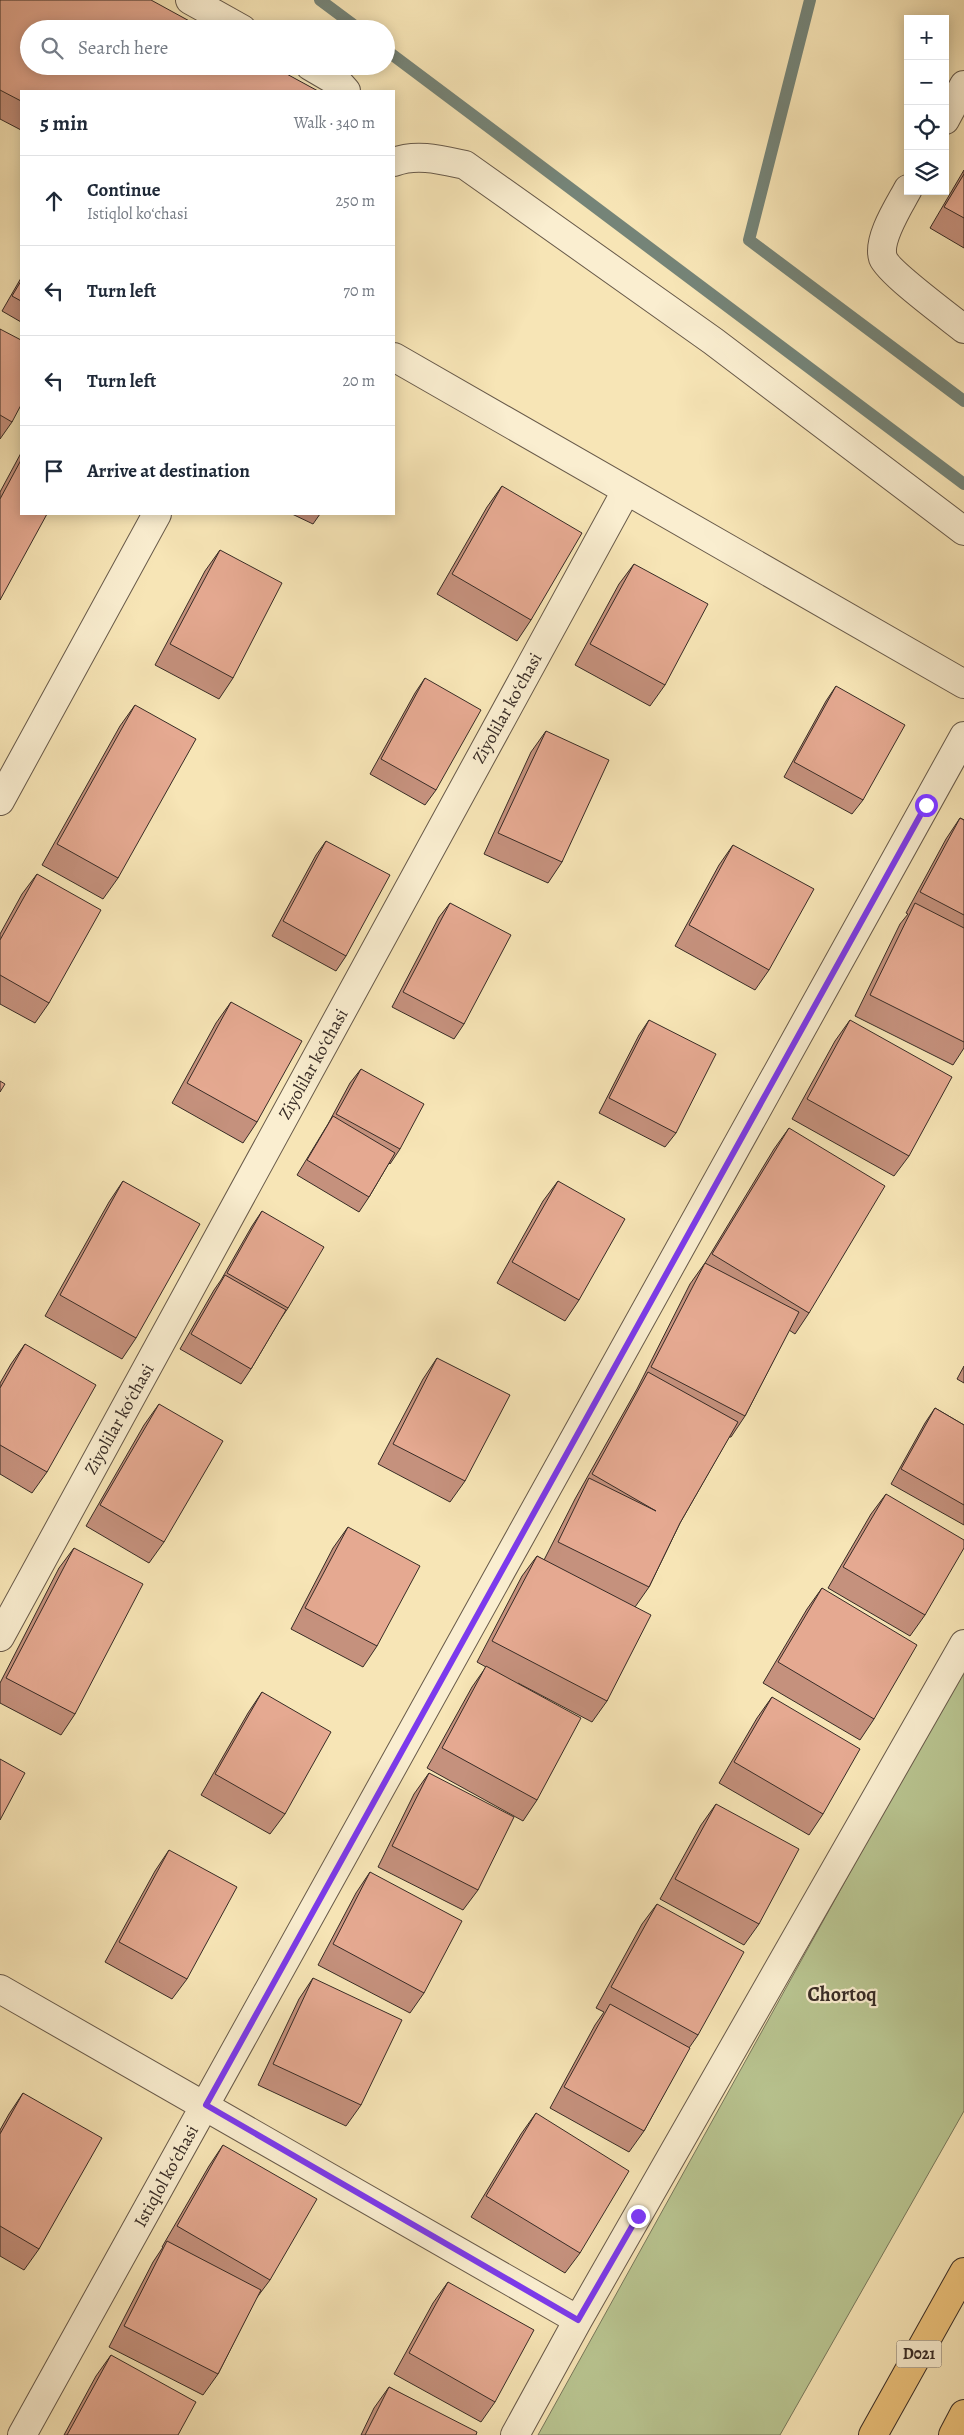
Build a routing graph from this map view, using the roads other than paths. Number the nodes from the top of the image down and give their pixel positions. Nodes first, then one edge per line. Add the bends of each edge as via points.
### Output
1 (190, 0) edge
2 (226, 20) edge
3 (325, 75) edge
4 (964, 85) edge
5 (345, 90) edge
6 (949, 113) edge
7 (397, 156) edge
8 (906, 195) edge
9 (964, 329) edge
10 (395, 358) edge
11 (626, 491) junction
12 (156, 515) edge
13 (964, 531) edge
14 (964, 684) edge
15 (964, 736) edge
16 (0, 801) edge
17 (0, 1636) edge
18 (964, 1644) edge
19 (0, 1989) edge
20 (206, 2105) junction
21 (964, 2272) edge
22 (578, 2320) junction
23 (964, 2414) edge
24 (22, 2435) edge
25 (515, 2435) edge
26 (873, 2435) edge
27 (952, 2435) edge

1 - 2 street
3 - 5 street
4 - 6 street
7 - 13 street via 434,158 465,165 713,341
8 - 9 street via 884,239 883,257 891,270
10 - 11 street
11 - 14 street
11 - 17 street, Ziyolilar koʻchasi
12 - 16 street
15 - 20 street, Istiqlol koʻchasi
18 - 22 street
19 - 20 street
20 - 22 street
20 - 24 street, Istiqlol koʻchasi
21 - 26 highway, D021
22 - 25 street
23 - 27 highway

